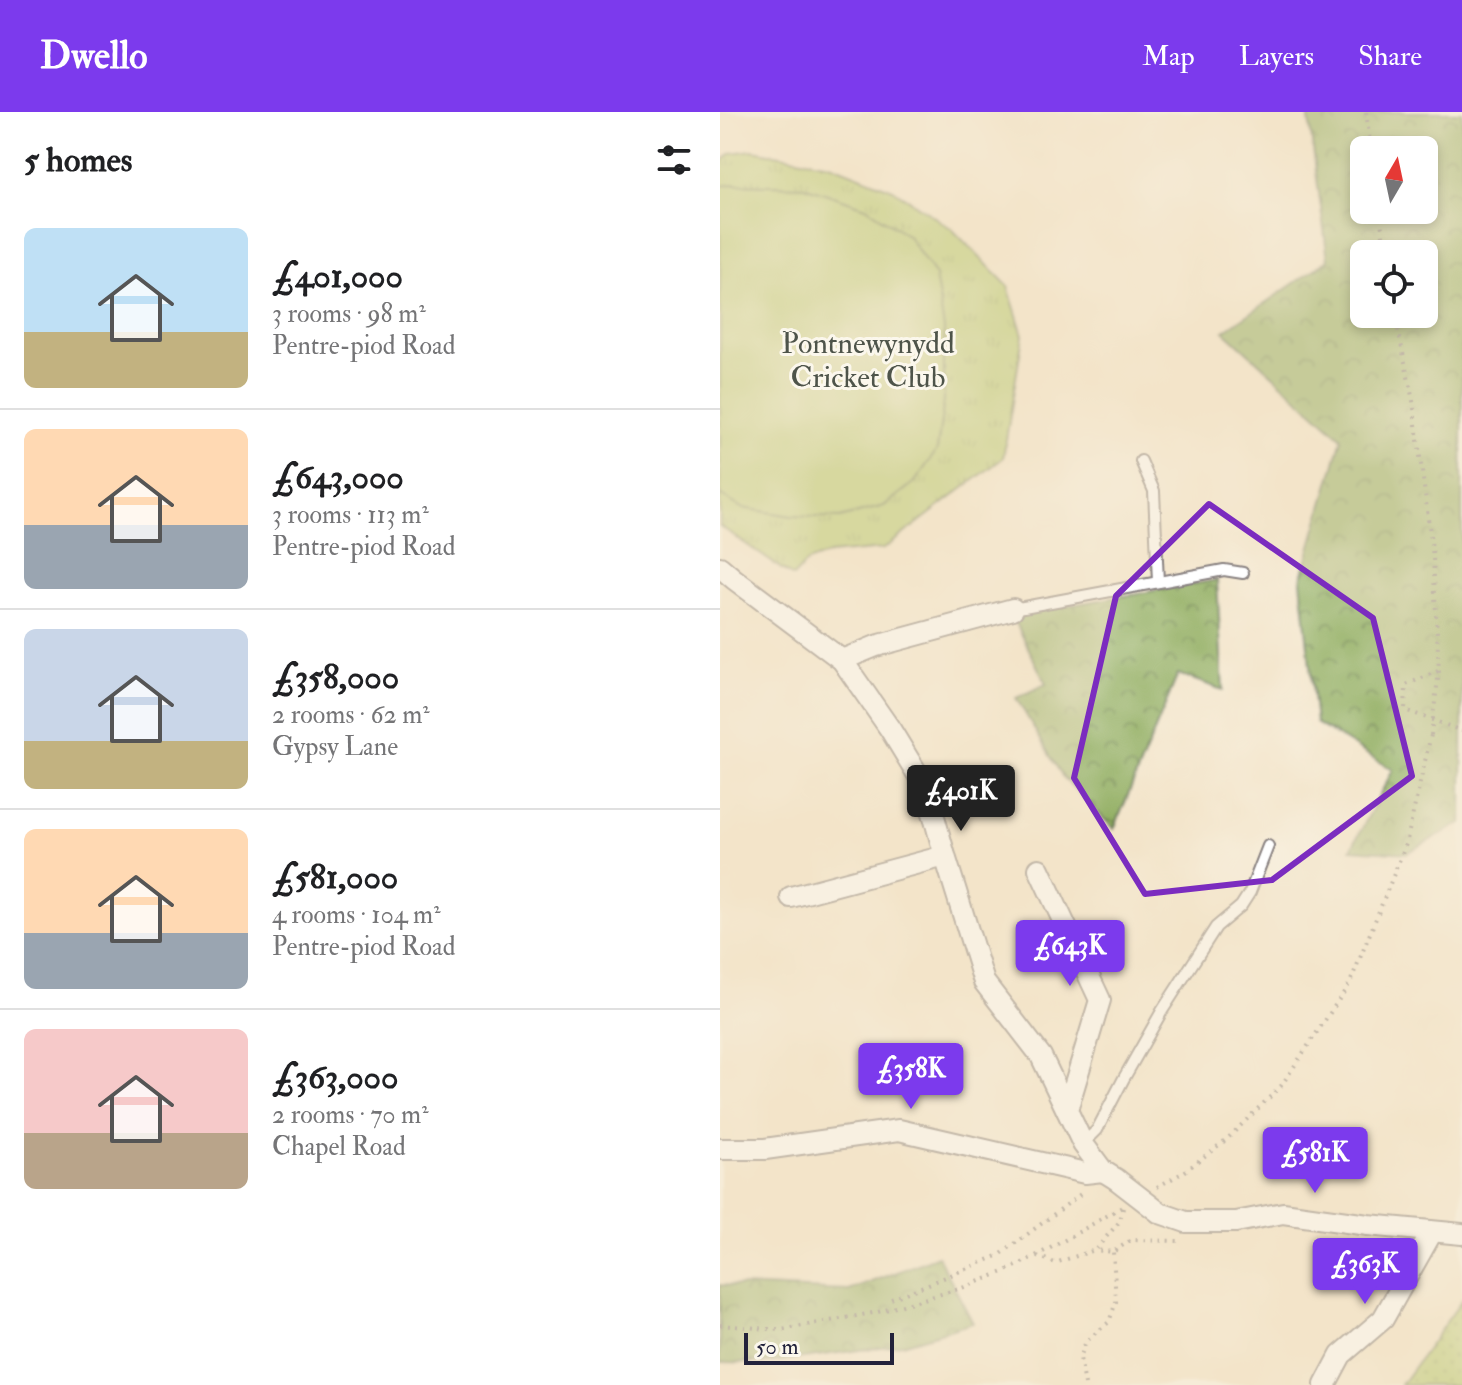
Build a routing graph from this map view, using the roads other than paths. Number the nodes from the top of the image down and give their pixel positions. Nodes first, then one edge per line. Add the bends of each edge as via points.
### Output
1 (1141, 461) dead end
2 (721, 571) edge
3 (1243, 573) dead end
4 (1158, 582) junction
5 (1013, 609) joint
6 (842, 660) junction
7 (1268, 846) dead end
8 (945, 856) junction
9 (1039, 869) dead end
10 (791, 897) dead end
11 (1067, 1110) junction
12 (1083, 1144) junction
13 (720, 1149) edge
14 (1103, 1174) junction
15 (1432, 1232) junction
16 (1462, 1234) edge
17 (1325, 1385) edge

1 - 4 lane via 1154,491
2 - 6 street
3 - 4 lane via 1224,570
4 - 5 lane
5 - 6 street
6 - 8 street via 926,788
7 - 12 lane via 1250,892 1216,927 1097,1130
8 - 10 street
8 - 11 street via 984,982 1041,1056
9 - 11 street via 1100,1000
11 - 12 street
12 - 14 street
13 - 14 street via 765,1149 899,1130
14 - 15 street, bridge via 1160,1213 1186,1222 1236,1222 1283,1213
15 - 16 street
15 - 17 street via 1383,1319 1341,1355

